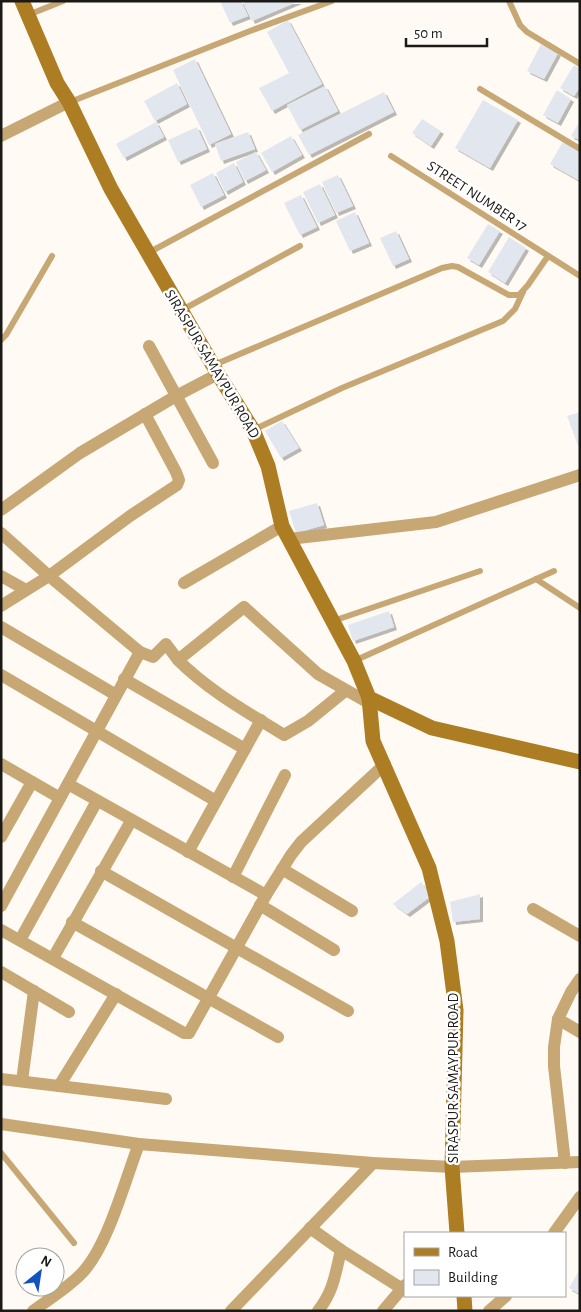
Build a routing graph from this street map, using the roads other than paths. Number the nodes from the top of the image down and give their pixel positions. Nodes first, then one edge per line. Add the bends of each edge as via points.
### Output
1 (63, 1) edge
2 (332, 1) edge
3 (509, 1) edge
4 (24, 8) edge
5 (580, 64) edge
6 (480, 89) dead end
7 (69, 102) junction
8 (369, 134) dead end
9 (1, 136) edge
10 (580, 149) edge
11 (391, 156) dead end
12 (300, 246) dead end
13 (147, 253) junction
14 (52, 256) dead end
15 (548, 256) junction
16 (580, 276) edge
17 (524, 290) junction
18 (181, 311) junction
19 (1, 340) edge
20 (149, 346) dead end
21 (215, 370) junction
22 (176, 396) junction
23 (145, 414) junction
24 (253, 430) junction
25 (213, 463) dead end
26 (580, 475) edge
27 (1, 510) edge
28 (286, 532) junction
29 (1, 533) edge
30 (480, 571) dead end
31 (554, 571) dead end
32 (1, 576) edge
33 (49, 576) junction
34 (536, 579) junction
35 (184, 583) dead end
36 (26, 590) junction
37 (1, 606) edge
38 (580, 608) edge
39 (333, 621) junction
40 (1, 627) edge
41 (140, 652) junction
42 (178, 660) junction
43 (354, 661) junction
44 (1, 675) edge
45 (124, 679) junction
46 (345, 691) junction
47 (116, 695) junction
48 (369, 701) junction
49 (261, 720) junction
50 (96, 732) junction
51 (245, 749) junction
52 (580, 762) edge
53 (1, 764) edge
54 (385, 764) junction
55 (285, 775) dead end
56 (32, 782) junction
57 (68, 784) junction
58 (60, 798) junction
59 (97, 801) junction
60 (216, 801) junction
61 (131, 821) junction
62 (1, 837) edge
63 (188, 852) junction
64 (282, 869) junction
65 (101, 871) junction
66 (233, 877) junction
67 (263, 900) junction
68 (1, 906) edge
69 (533, 909) dead end
70 (352, 911) dead end
71 (72, 922) junction
72 (1, 930) edge
73 (580, 936) edge
74 (20, 940) junction
75 (238, 947) junction
76 (334, 950) dead end
77 (52, 958) junction
78 (1, 972) edge
79 (579, 981) edge
80 (34, 991) junction
81 (116, 994) junction
82 (209, 999) junction
83 (348, 1011) dead end
84 (70, 1012) dead end
85 (558, 1020) junction
86 (580, 1032) edge
87 (278, 1037) dead end
88 (1, 1079) edge
89 (22, 1081) junction
90 (59, 1086) junction
91 (166, 1099) dead end
92 (1, 1124) edge
93 (139, 1144) junction
94 (1, 1153) edge
95 (580, 1162) edge
96 (373, 1163) junction
97 (565, 1163) junction
98 (452, 1167) junction
99 (580, 1196) edge
100 (310, 1228) junction
101 (457, 1232) edge
102 (555, 1232) edge
103 (74, 1243) dead end
104 (341, 1250) junction
105 (403, 1287) edge
106 (464, 1297) edge
107 (505, 1297) edge
108 (33, 1311) edge
109 (231, 1311) edge
110 (318, 1311) edge
111 (383, 1311) edge
112 (465, 1311) edge
113 (489, 1311) edge

1 - 4 lane
2 - 7 lane
3 - 5 lane via 520,25 527,32
4 - 7 street, SIRASPUR SAMAYPUR ROAD
6 - 10 lane
7 - 9 street
7 - 13 street, SIRASPUR SAMAYPUR ROAD via 110,189
8 - 13 lane
11 - 15 lane, STREET NUMBER 17
12 - 18 lane
13 - 18 street, SIRASPUR SAMAYPUR ROAD
14 - 19 lane
15 - 16 lane, STREET NUMBER 17
15 - 17 lane
17 - 21 lane via 519,295 509,295 458,267 442,268
17 - 24 lane via 515,309 503,321 342,388
18 - 21 street, SIRASPUR SAMAYPUR ROAD
20 - 22 street
21 - 22 street
21 - 24 street, SIRASPUR SAMAYPUR ROAD
22 - 23 street
22 - 25 street
23 - 27 street via 80,453
23 - 33 street via 176,472 177,485
24 - 28 street, SIRASPUR SAMAYPUR ROAD via 268,466
26 - 28 street via 436,522
28 - 35 street
28 - 39 street, SIRASPUR SAMAYPUR ROAD
29 - 33 street
30 - 39 lane
31 - 34 lane
32 - 36 street
33 - 36 street
33 - 41 street
34 - 38 lane
34 - 43 lane
36 - 37 street
39 - 43 street, SIRASPUR SAMAYPUR ROAD
40 - 47 street
41 - 42 street via 153,657 166,644
41 - 45 street
42 - 46 street via 244,607 318,674
42 - 49 street via 225,698
43 - 48 street, SIRASPUR SAMAYPUR ROAD
44 - 50 street
45 - 47 street
45 - 51 street
46 - 48 street
46 - 49 street via 308,721 284,735
47 - 50 street
48 - 52 street via 432,728
48 - 54 street, SIRASPUR SAMAYPUR ROAD via 373,741
49 - 51 street
50 - 57 street
50 - 60 street
51 - 60 street
53 - 56 street
54 - 64 street via 302,842
54 - 98 street, SIRASPUR SAMAYPUR ROAD via 429,868 447,940 456,1010
55 - 66 street
56 - 58 street
56 - 62 street
57 - 58 street
57 - 59 street
58 - 68 street
59 - 61 street
59 - 74 street
60 - 63 street
61 - 63 street
61 - 65 street
63 - 66 street
64 - 67 street
64 - 70 street
65 - 71 street
65 - 75 street
66 - 67 street
67 - 75 street
67 - 76 street
69 - 73 street
71 - 77 street
71 - 82 street
72 - 74 street
74 - 77 street
75 - 82 street
75 - 83 street
77 - 81 street
78 - 80 street
79 - 85 street
80 - 84 street
80 - 89 street
81 - 82 street via 187,1034
81 - 90 street
82 - 87 street
85 - 86 street
85 - 97 street via 554,1066
88 - 89 street
89 - 90 street
90 - 91 street
92 - 93 street
93 - 96 street
93 - 108 street via 100,1245 88,1266
94 - 103 lane
95 - 97 street
96 - 98 street
96 - 100 street
97 - 98 street
98 - 101 street, SIRASPUR SAMAYPUR ROAD
99 - 102 street
100 - 104 street
100 - 109 street
104 - 105 street
104 - 110 street via 333,1287
105 - 111 street
106 - 112 street
107 - 113 street

